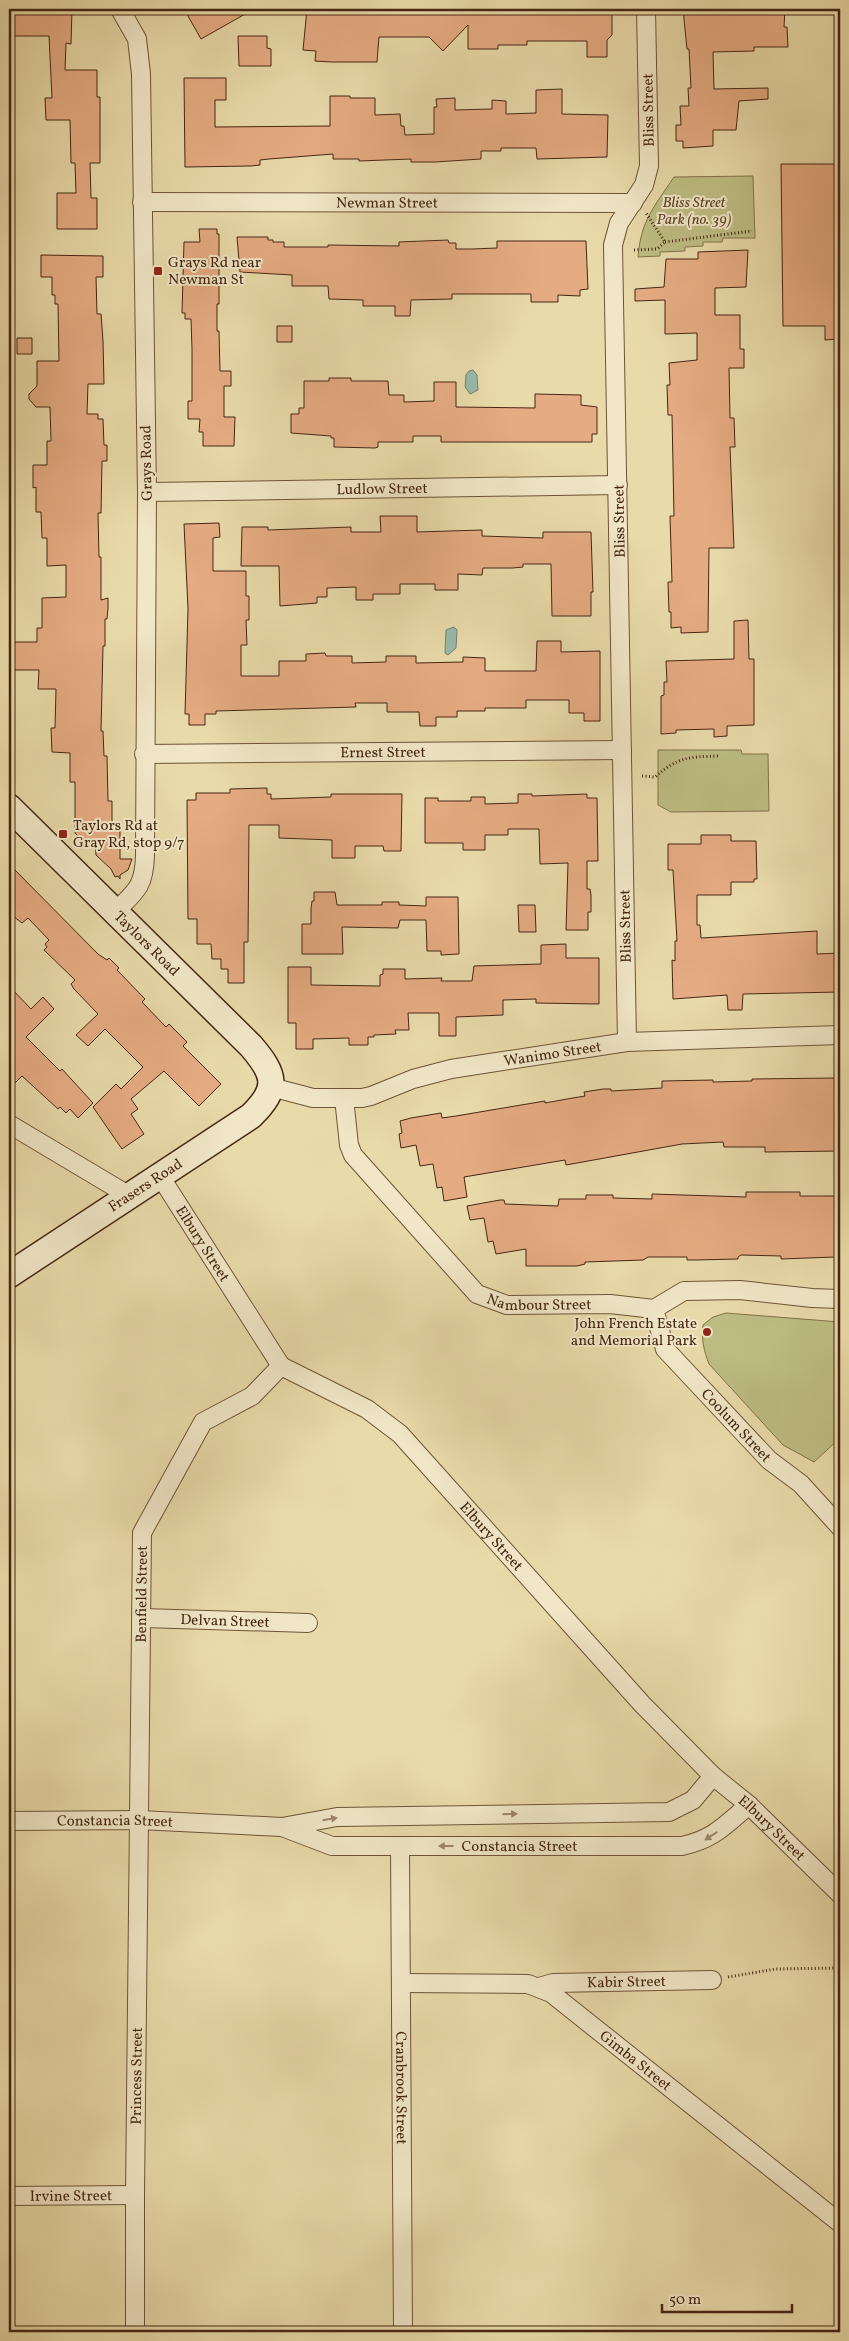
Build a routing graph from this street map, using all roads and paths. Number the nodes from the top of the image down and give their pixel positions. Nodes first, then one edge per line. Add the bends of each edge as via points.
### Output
1 (120, 9) edge
2 (646, 9) edge
3 (142, 202) junction
4 (639, 208) junction
5 (752, 231) dead end
6 (665, 242) junction
7 (634, 250) dead end
8 (618, 485) junction
9 (147, 492) junction
10 (622, 750) junction
11 (144, 754) junction
12 (718, 756) dead end
13 (642, 776) dead end
14 (9, 807) edge
15 (115, 912) junction
16 (840, 1036) edge
17 (627, 1042) junction
18 (271, 1087) junction
19 (344, 1098) junction
20 (9, 1124) edge
21 (160, 1176) junction
22 (128, 1195) junction
23 (9, 1275) edge
24 (840, 1299) edge
25 (654, 1309) junction
26 (281, 1366) junction
27 (840, 1527) edge
28 (143, 1618) junction
29 (308, 1623) dead end
30 (713, 1776) junction
31 (749, 1806) junction
32 (9, 1820) edge
33 (139, 1820) junction
34 (282, 1827) junction
35 (400, 1846) junction
36 (840, 1894) edge
37 (840, 1968) edge
38 (712, 1980) joint
39 (401, 1983) junction
40 (539, 1988) junction
41 (135, 2195) junction
42 (9, 2196) edge
43 (840, 2222) edge
44 (135, 2332) edge
45 (403, 2332) edge

1 - 3 street, Grays Road via 138,39 140,54
2 - 4 street, Bliss Street via 650,166
3 - 4 street, Newman Street
3 - 9 street, Grays Road
4 - 6 path
4 - 8 street, Bliss Street via 619,223 613,245
5 - 6 path
6 - 7 path via 657,250
8 - 9 street, Ludlow Street
8 - 10 street, Bliss Street
9 - 11 street, Grays Road
10 - 11 street, Ernest Street
10 - 17 street, Bliss Street
11 - 15 street, Grays Road via 144,875 139,887
12 - 13 path via 690,757 670,764 655,777
14 - 15 street, Taylors Road
15 - 18 street, Taylors Road via 251,1046 271,1073
16 - 17 street, Wanimo Street
17 - 19 street, Wanimo Street via 451,1069 413,1079 371,1096
18 - 19 street, Wanimo Street via 313,1098
18 - 21 street, Frasers Road via 251,1116
19 - 25 street, Nambour Street via 353,1155 477,1294 507,1305 610,1304
20 - 22 street
21 - 22 street, Frasers Road
21 - 26 street, Elbury Street
22 - 23 street, Frasers Road
24 - 25 street via 740,1290 684,1291
25 - 27 street, Coolum Street via 665,1349 769,1460 801,1484
26 - 28 street, Benfield Street via 252,1396 203,1422 142,1533
26 - 30 street, Elbury Street via 367,1409 400,1434 636,1696
28 - 29 street, Delvan Street
28 - 33 street, Benfield Street
30 - 31 street, Elbury Street
34 -> 30 street, Constancia Street via 337,1817 669,1812 693,1800
31 -> 35 street, Constancia Street via 715,1834 682,1846
31 - 36 street, Elbury Street
32 - 33 street, Constancia Street
33 - 34 street, Constancia Street
33 - 41 street, Princess Street
34 - 35 street, Constancia Street via 332,1846
35 - 39 street, Cranbrook Street
37 - 38 path via 776,1968
38 - 40 street, Kabir Street via 553,1983
39 - 40 street, Gimba Street via 528,1984
39 - 45 street, Cranbrook Street
40 - 43 street, Gimba Street via 562,2000
41 - 42 street, Irvine Street
41 - 44 street, Princess Street

